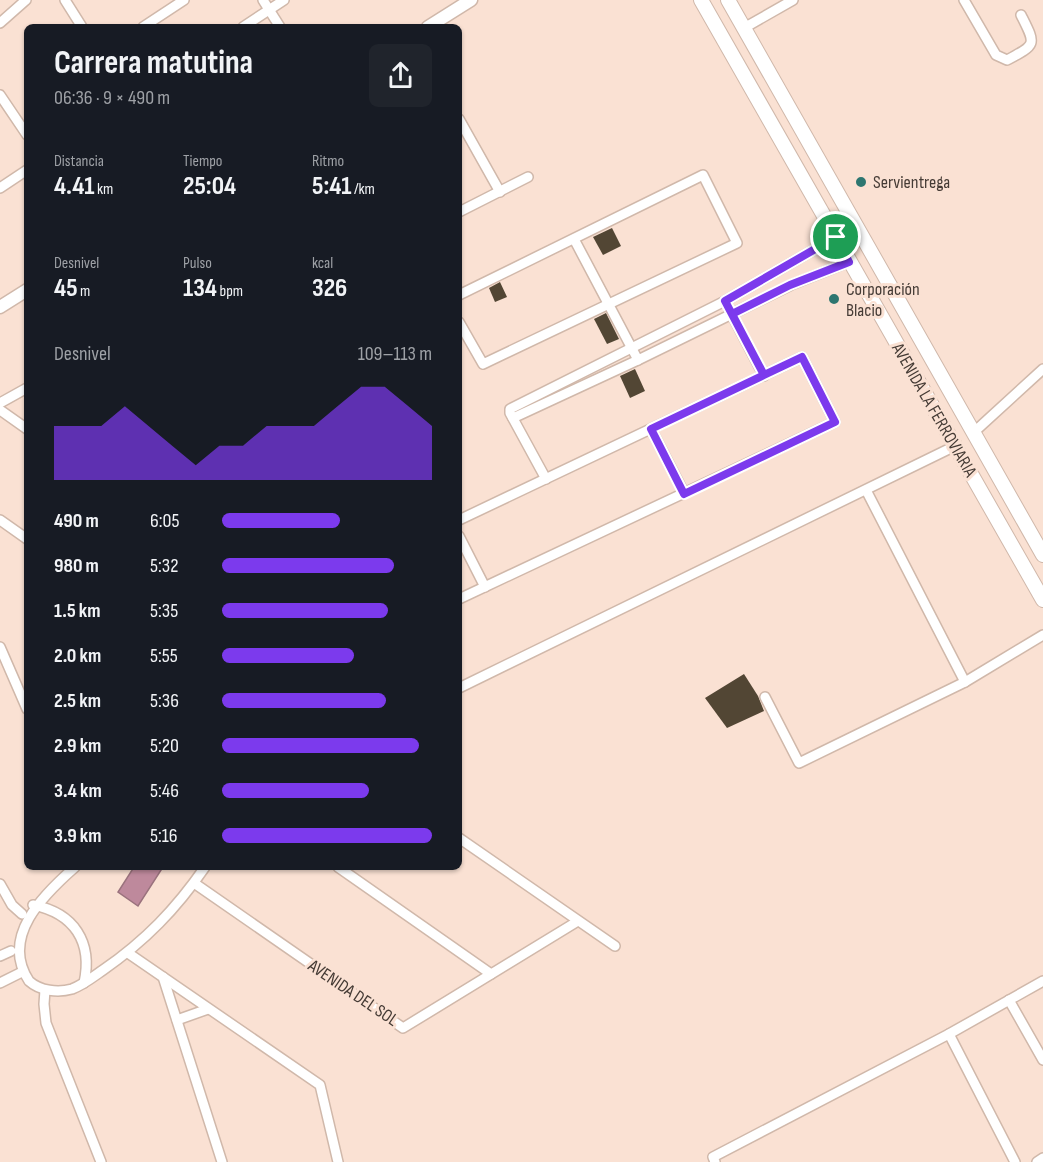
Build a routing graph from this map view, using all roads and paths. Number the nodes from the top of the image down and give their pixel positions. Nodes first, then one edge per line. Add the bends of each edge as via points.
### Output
1 (26, 0) edge
2 (65, 0) edge
3 (184, 0) edge
4 (263, 0) edge
5 (284, 0) edge
6 (701, 0) edge
7 (728, 0) edge
8 (793, 0) edge
9 (964, 0) edge
10 (463, 2) edge
11 (269, 10) junction
12 (1021, 15) dead end
13 (0, 23) edge
14 (80, 24) edge
15 (148, 24) edge
16 (248, 24) edge
17 (278, 24) edge
18 (432, 24) edge
19 (744, 28) junction
20 (0, 95) edge
21 (462, 124) edge
22 (24, 131) edge
23 (24, 172) edge
24 (528, 177) dead end
25 (0, 188) edge
26 (500, 192) junction
27 (462, 211) edge
28 (836, 237) junction
29 (574, 239) junction
30 (849, 262) junction
31 (24, 292) edge
32 (462, 294) edge
33 (725, 301) junction
34 (609, 305) junction
35 (0, 308) edge
36 (732, 314) junction
37 (462, 327) edge
38 (631, 347) junction
39 (638, 360) junction
40 (1043, 369) edge
41 (764, 375) junction
42 (24, 390) edge
43 (0, 403) edge
44 (0, 411) edge
45 (513, 418) junction
46 (24, 427) edge
47 (651, 429) junction
48 (973, 433) junction
49 (955, 446) junction
50 (546, 479) junction
51 (866, 490) junction
52 (684, 494) junction
53 (462, 519) edge
54 (0, 520) edge
55 (24, 537) edge
56 (462, 542) edge
57 (1043, 555) edge
58 (485, 587) junction
59 (462, 598) edge
60 (1043, 600) edge
61 (1043, 635) edge
62 (0, 647) edge
63 (965, 682) junction
64 (462, 687) edge
65 (765, 697) dead end
66 (24, 702) edge
67 (462, 840) edge
68 (72, 870) edge
69 (203, 870) edge
70 (342, 870) edge
71 (194, 883) junction
72 (0, 884) edge
73 (33, 904) junction
74 (21, 915) junction
75 (578, 921) junction
76 (11, 941) junction
77 (615, 946) dead end
78 (128, 953) junction
79 (0, 956) edge
80 (20, 973) junction
81 (491, 974) junction
82 (163, 977) junction
83 (1043, 981) edge
84 (84, 982) junction
85 (0, 983) edge
86 (45, 990) junction
87 (1009, 1000) junction
88 (208, 1009) junction
89 (177, 1020) junction
90 (949, 1034) junction
91 (1043, 1060) edge
92 (1043, 1158) edge
93 (710, 1160) edge
94 (101, 1162) edge
95 (222, 1162) edge
96 (338, 1162) edge
97 (1015, 1162) edge
98 (1036, 1162) edge

1 - 13 street
2 - 14 street
3 - 15 street
4 - 11 street
5 - 11 street
6 - 28 main road, AVENIDA LA FERROVIARIA
7 - 19 main road, AVENIDA LA FERROVIARIA
8 - 19 street
9 - 12 street via 996,55 1006,60 1031,44
10 - 18 street
11 - 16 street
11 - 17 street
19 - 48 main road, AVENIDA LA FERROVIARIA
20 - 22 street
21 - 26 street
23 - 25 street
24 - 26 street
26 - 27 street
28 - 30 main road, AVENIDA LA FERROVIARIA
28 - 33 street
29 - 32 street
29 - 34 street
29 - 34 street via 703,175 736,243
30 - 36 street
30 - 49 main road, AVENIDA LA FERROVIARIA
31 - 35 street
33 - 36 street
33 - 38 street
34 - 37 street via 483,364
34 - 38 street
36 - 39 street
36 - 41 street
38 - 39 street
38 - 45 street via 516,405 510,409
39 - 45 street
40 - 48 street
41 - 47 street
41 - 52 street via 802,357 835,422
42 - 43 street
44 - 46 street
45 - 50 street
47 - 50 street
47 - 52 street
48 - 57 main road, AVENIDA LA FERROVIARIA
49 - 51 street
49 - 60 main road, AVENIDA LA FERROVIARIA
50 - 53 street
51 - 63 street
51 - 64 street
52 - 58 street
54 - 55 street
56 - 58 street
58 - 59 street
61 - 63 street
62 - 66 street
63 - 65 street via 799,763
67 - 75 street
68 - 73 street
69 - 71 street
70 - 81 street
71 - 78 street via 163,921
71 - 81 street, AVENIDA DEL SOL via 403,1028
72 - 74 street
73 - 74 street
73 - 84 street via 58,913 78,931 87,956
74 - 76 street
75 - 77 street
75 - 81 street, AVENIDA DEL SOL
76 - 79 street
76 - 80 street via 14,963
78 - 82 street
78 - 84 street
80 - 85 street
80 - 86 street
82 - 88 street
82 - 89 street
83 - 87 street
84 - 86 street via 72,989
86 - 94 street via 46,1023
87 - 90 street
87 - 91 street
88 - 89 street
88 - 96 street via 320,1085
89 - 95 street
90 - 93 street
90 - 97 street
92 - 98 street

